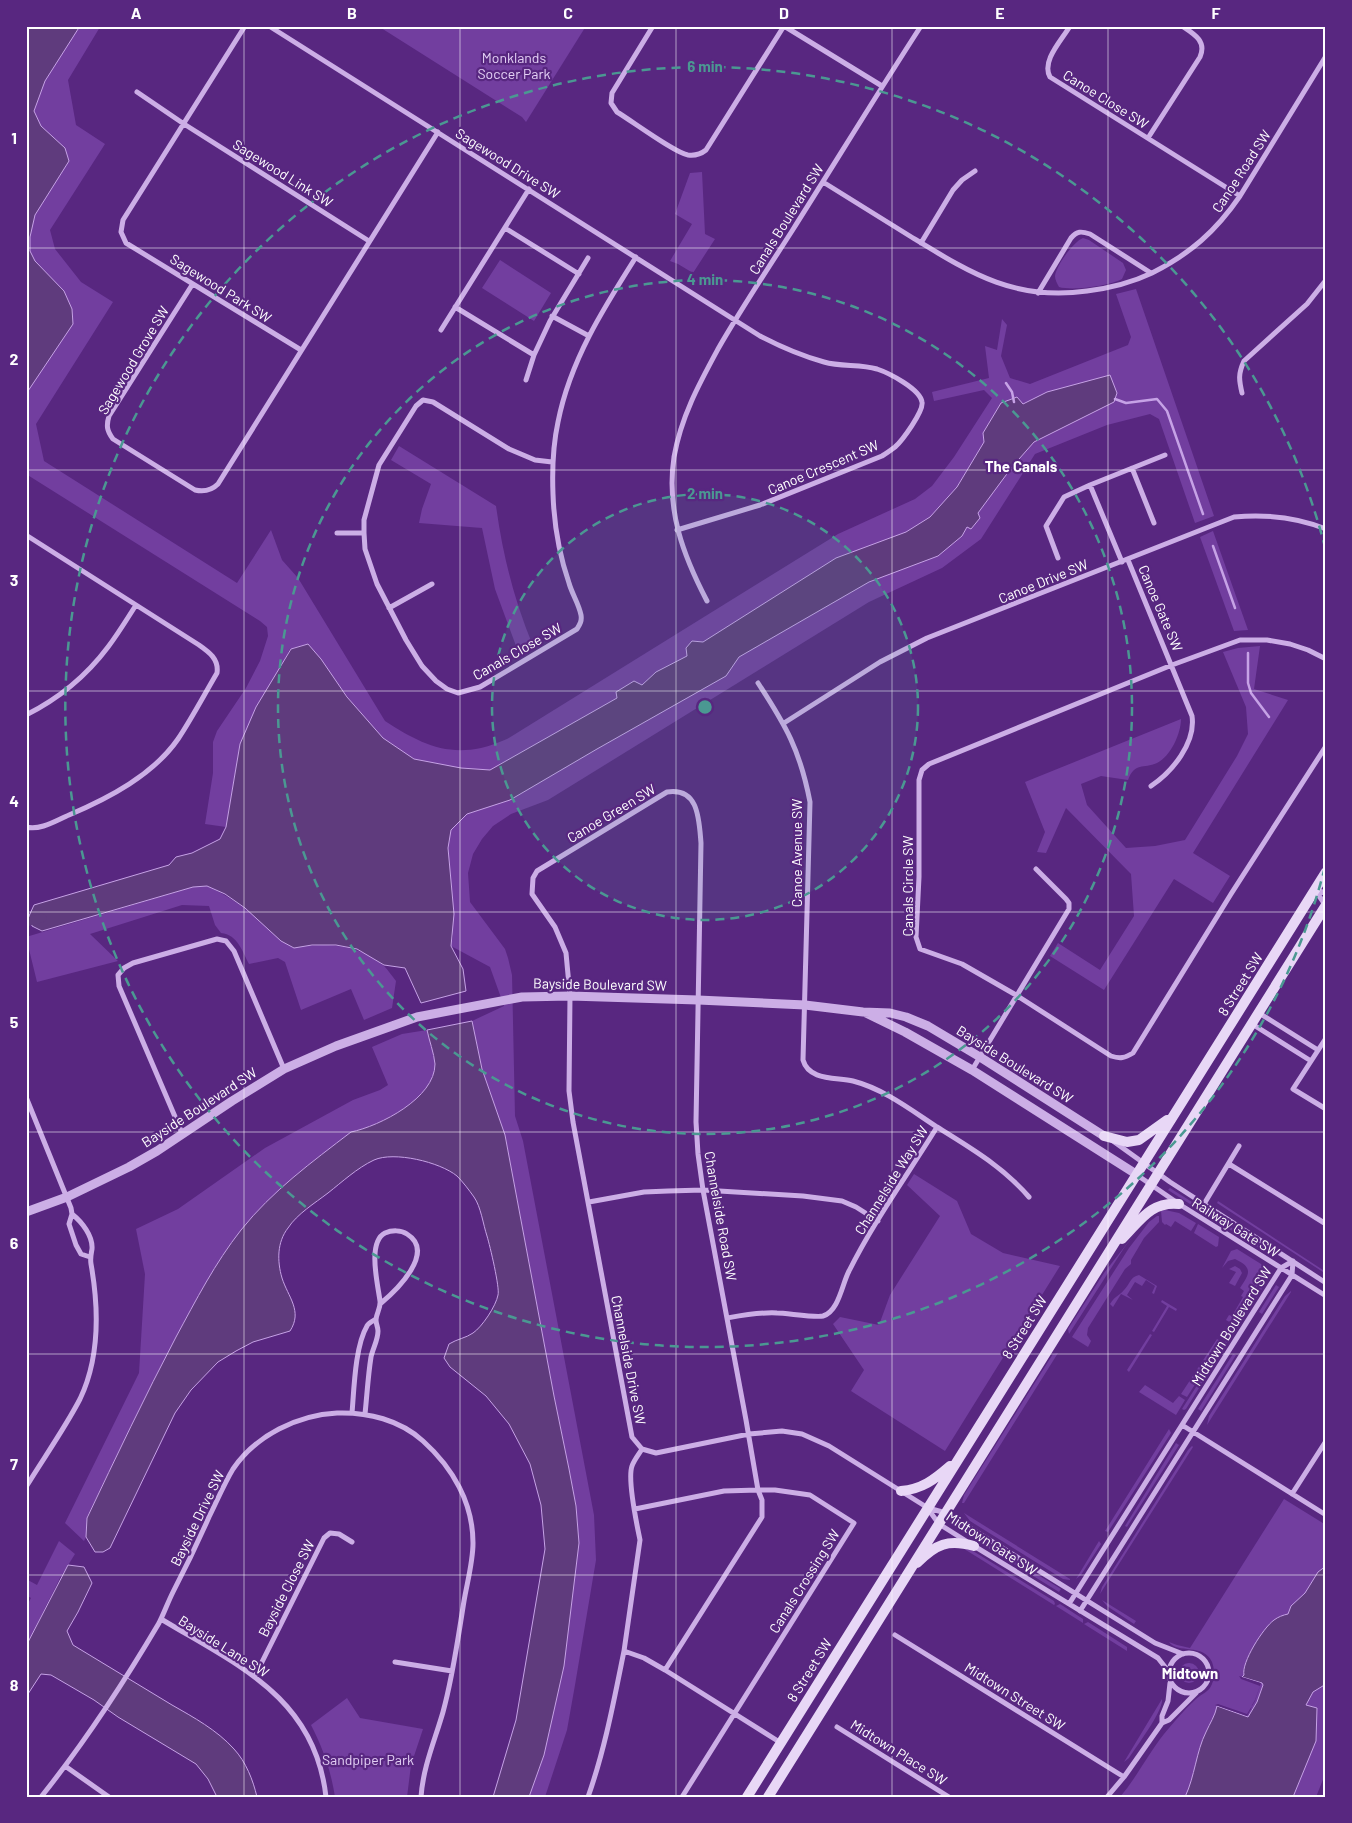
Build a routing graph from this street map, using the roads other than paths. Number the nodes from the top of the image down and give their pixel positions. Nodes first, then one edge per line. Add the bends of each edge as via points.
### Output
1 (245, 26) edge
2 (269, 26) edge
3 (653, 26) edge
4 (784, 26) edge
5 (921, 26) edge
6 (1070, 26) edge
7 (1182, 26) edge
8 (1326, 56) edge
9 (882, 86) junction
10 (137, 92) dead end
11 (184, 124) junction
12 (438, 132) junction
13 (1148, 138) junction
14 (976, 171) dead end
15 (823, 182) junction
16 (529, 189) junction
17 (1240, 196) junction
18 (505, 228) junction
19 (369, 241) junction
20 (921, 243) junction
21 (636, 257) junction
22 (588, 258) dead end
23 (1151, 273) junction
24 (579, 274) junction
25 (1326, 280) edge
26 (192, 285) junction
27 (1038, 293) junction
28 (455, 307) junction
29 (552, 316) junction
30 (734, 320) junction
31 (441, 330) dead end
32 (589, 336) junction
33 (301, 350) junction
34 (534, 355) junction
35 (526, 380) dead end
36 (1242, 393) dead end
37 (1165, 455) dead end
38 (552, 462) junction
39 (1132, 468) junction
40 (1090, 485) junction
41 (1154, 523) dead end
42 (1326, 529) edge
43 (678, 530) junction
44 (337, 533) dead end
45 (364, 533) junction
46 (26, 536) edge
47 (1058, 558) dead end
48 (1128, 560) junction
49 (1122, 562) junction
50 (432, 584) dead end
51 (707, 601) dead end
52 (136, 605) junction
53 (389, 608) junction
54 (1326, 659) edge
55 (1172, 665) junction
56 (758, 683) dead end
57 (26, 715) edge
58 (784, 724) junction
59 (1326, 746) edge
60 (1151, 786) dead end
61 (26, 827) edge
62 (1036, 870) dead end
63 (1326, 872) edge
64 (1315, 890) junction
65 (1326, 893) edge
66 (1326, 906) edge
67 (1016, 995) junction
68 (570, 996) junction
69 (698, 1000) junction
70 (805, 1005) junction
71 (863, 1012) junction
72 (1259, 1013) junction
73 (1252, 1023) junction
74 (1326, 1038) edge
75 (1318, 1050) junction
76 (980, 1057) junction
77 (1311, 1061) junction
78 (284, 1069) junction
79 (972, 1070) junction
80 (26, 1097) edge
81 (1326, 1109) edge
82 (1172, 1116) junction
83 (937, 1127) junction
84 (182, 1133) junction
85 (1104, 1136) junction
86 (1239, 1146) dead end
87 (1144, 1162) junction
88 (1229, 1164) junction
89 (1158, 1173) junction
90 (1136, 1174) junction
91 (1151, 1185) junction
92 (703, 1190) junction
93 (67, 1197) junction
94 (1029, 1197) dead end
95 (589, 1202) junction
96 (1180, 1204) junction
97 (1204, 1204) junction
98 (26, 1212) edge
99 (72, 1214) junction
100 (878, 1221) junction
101 (1326, 1224) edge
102 (1109, 1252) junction
103 (90, 1257) junction
104 (1293, 1261) junction
105 (1281, 1268) junction
106 (1292, 1275) junction
107 (1326, 1283) edge
108 (1326, 1296) edge
109 (380, 1304) junction
110 (727, 1318) junction
111 (376, 1319) junction
112 (352, 1413) junction
113 (365, 1414) junction
114 (1182, 1424) junction
115 (1193, 1432) junction
116 (749, 1434) junction
117 (1326, 1441) edge
118 (642, 1449) junction
119 (958, 1459) junction
120 (26, 1487) edge
121 (758, 1490) junction
122 (901, 1491) junction
123 (1292, 1494) junction
124 (928, 1508) junction
125 (635, 1509) junction
126 (946, 1512) junction
127 (1326, 1515) edge
128 (939, 1524) junction
129 (352, 1542) dead end
130 (974, 1546) junction
131 (906, 1575) junction
132 (1076, 1594) junction
133 (1087, 1601) junction
134 (1069, 1604) junction
135 (1080, 1611) junction
136 (161, 1619) junction
137 (895, 1635) dead end
138 (624, 1651) junction
139 (1182, 1654) junction
140 (395, 1662) dead end
141 (665, 1670) junction
142 (452, 1671) junction
143 (1169, 1672) junction
144 (254, 1676) junction
145 (1170, 1681) junction
146 (1196, 1693) junction
147 (735, 1714) junction
148 (1162, 1723) junction
149 (837, 1727) dead end
150 (780, 1743) junction
151 (65, 1766) junction
152 (1124, 1777) junction
153 (41, 1797) edge
154 (109, 1797) edge
155 (326, 1797) edge
156 (421, 1797) edge
157 (588, 1797) edge
158 (682, 1797) edge
159 (747, 1797) edge
160 (768, 1797) edge
161 (949, 1797) edge
162 (1107, 1797) edge

1 - 11 street, Sagewood Park SW
2 - 12 street, Sagewood Drive SW
3 - 4 street via 612,92 611,103 617,112 680,153 696,155 706,150
4 - 9 street
5 - 9 street, Canals Boulevard SW
6 - 13 street, Canoe Close SW via 1049,60 1050,77
7 - 13 street, Canoe Close SW via 1199,39 1203,50
8 - 17 street, Canoe Road SW
9 - 15 street, Canals Boulevard SW
10 - 11 street, Sagewood Link SW
11 - 19 street, Sagewood Link SW
11 - 26 street, Sagewood Park SW via 123,220 121,232 126,243
12 - 16 street, Sagewood Drive SW
12 - 19 street
13 - 17 street, Canoe Close SW
14 - 20 street via 953,190
15 - 20 street, Canoe Road SW
15 - 30 street, Canals Boulevard SW
16 - 18 street
16 - 21 street, Sagewood Drive SW
17 - 23 street, Canoe Road SW via 1213,232
18 - 24 street
18 - 28 street
19 - 33 street
20 - 27 street, Canoe Road SW via 978,275
21 - 30 street, Sagewood Drive SW
21 - 32 street, Canals Close SW
22 - 24 street
23 - 27 street, Canoe Road SW via 1111,288
23 - 27 street via 1090,234 1076,232
24 - 29 street
25 - 36 street via 1307,304 1244,361 1238,378
26 - 33 street, Sagewood Park SW
26 - 33 street, Sagewood Grove SW via 109,416 107,430 113,439 195,490 208,491 218,484
28 - 31 street
28 - 34 street
29 - 32 street
29 - 34 street
30 - 43 street, Canals Boulevard SW via 694,392 681,424 674,458 672,505
30 - 43 street, Canoe Crescent SW via 791,351 827,363 857,365 885,373 915,390 923,402 922,410 896,446 882,456 760,506
32 - 38 street, Canals Close SW via 568,384 557,422
34 - 35 street
37 - 39 street
38 - 45 street, Canals Close SW via 534,460 509,449 433,402 423,400 379,464 364,520
38 - 53 street, Canals Close SW via 554,513 562,562 581,614 577,629 480,687 458,693 436,681 422,666
39 - 40 street
39 - 41 street
40 - 47 street via 1064,497 1046,526
40 - 49 street
42 - 48 street, Canoe Drive SW via 1283,517 1234,517
43 - 51 street, Canals Boulevard SW via 690,567
44 - 45 street
45 - 53 street, Canals Close SW via 365,549
46 - 52 street
48 - 49 street, Canoe Drive SW
48 - 55 street, Canoe Gate SW
49 - 58 street, Canoe Drive SW via 927,638 880,662
50 - 53 street
52 - 57 street via 108,648 85,674
52 - 61 street via 205,650 217,662 217,673 177,740 151,768 88,807 38,828
54 - 55 street, Canals Circle SW via 1290,644 1240,640
55 - 60 street, Canoe Gate SW via 1192,716 1192,732 1170,771
55 - 67 street, Canals Circle SW via 935,761 922,770 916,936 920,949 962,964
56 - 58 street, Canoe Avenue SW
58 - 70 street, Canoe Avenue SW via 797,750 810,802
59 - 67 street, Canals Circle SW via 1133,1053 1122,1058 1111,1056
62 - 67 street via 1069,903
63 - 64 main road, 8 Street SW
64 - 65 street
64 - 66 street
64 - 82 main road, 8 Street SW
66 - 72 main road
67 - 76 street
68 - 69 street, Bayside Boulevard SW
68 - 69 street, Canoe Green SW via 566,953 555,927 532,894 533,878 537,871 667,792 675,791 683,792 695,804 700,823
68 - 78 street, Bayside Boulevard SW via 522,997 417,1017
68 - 95 street, Channelside Drive SW via 569,1091
69 - 70 street, Bayside Boulevard SW
69 - 92 street, Channelside Road SW via 696,1122
70 - 71 street, Bayside Boulevard SW
70 - 83 street, Channelside Way SW via 804,1060 808,1070 817,1076 869,1086
71 - 76 street, Bayside Boulevard SW via 890,1012 906,1017 928,1026
71 - 79 street, Bayside Boulevard SW
72 - 73 main road
72 - 75 street
73 - 77 street
73 - 89 main road
74 - 75 street
75 - 77 street
76 - 79 street
76 - 85 street, Bayside Boulevard SW
77 - 81 street via 1293,1088
78 - 84 street, Bayside Boulevard SW
78 - 84 street via 234,950 226,941 217,939 124,968 118,975 119,986
79 - 90 street, Bayside Boulevard SW
80 - 93 street
82 - 85 main road via 1140,1140 1127,1142
82 - 87 main road, 8 Street SW
83 - 94 street via 992,1161
83 - 100 street, Channelside Way SW
84 - 93 street, Bayside Boulevard SW via 129,1168
85 - 87 street, Bayside Boulevard SW
86 - 88 street
87 - 89 street, Railway Gate SW
87 - 90 main road, 8 Street SW
88 - 97 street
88 - 101 street
89 - 91 main road
89 - 97 street, Railway Gate SW
90 - 91 street, Railway Gate SW
90 - 119 main road, 8 Street SW
91 - 96 street, Railway Gate SW
91 - 102 main road
92 - 95 street via 644,1192
92 - 100 street via 831,1199 856,1207
92 - 110 street, Channelside Road SW
93 - 98 street, Bayside Boulevard SW
93 - 99 street
95 - 118 street, Channelside Drive SW via 632,1437
96 - 102 main road via 1164,1204 1150,1209
96 - 105 street, Railway Gate SW
97 - 104 street, Railway Gate SW
99 - 103 street via 82,1222 90,1239
99 - 103 street via 69,1224 76,1245 81,1254
100 - 110 street, Channelside Way SW via 828,1313 818,1316 760,1313
102 - 126 main road
103 - 120 street via 98,1324 90,1367 80,1398
104 - 105 street, Midtown Boulevard SW
104 - 106 street, Midtown Boulevard SW
104 - 107 street, Railway Gate SW
105 - 106 street, Railway Gate SW
105 - 114 street, Midtown Boulevard SW
106 - 108 street, Railway Gate SW
106 - 115 street, Midtown Boulevard SW
109 - 109 street via 413,1268 419,1254 407,1233 395,1230 383,1234 376,1244 374,1260
109 - 111 street
110 - 116 street, Channelside Road SW
111 - 112 street via 367,1325 360,1347
111 - 113 street via 378,1330
112 - 113 street, Bayside Drive SW
112 - 136 street, Bayside Drive SW via 324,1414 296,1421 272,1432 250,1449 234,1468 218,1498
113 - 142 street, Bayside Drive SW via 387,1419 419,1437 438,1454 456,1480 470,1512 473,1544
114 - 115 street
114 - 132 street, Midtown Boulevard SW
115 - 123 street
115 - 133 street, Midtown Boulevard SW
116 - 118 street via 656,1453
116 - 121 street
116 - 122 street via 782,1431 802,1434 829,1446
117 - 123 street
118 - 125 street via 632,1465
119 - 122 main road via 926,1485
119 - 124 main road, 8 Street SW
121 - 125 street, Canals Crossing SW via 724,1491
121 - 141 street via 762,1517
121 - 147 street, Canals Crossing SW via 810,1495 854,1523
122 - 124 street
123 - 127 street
124 - 126 street, Midtown Gate SW
124 - 128 street, Midtown Gate SW
124 - 150 main road, 8 Street SW
125 - 138 street via 640,1540
126 - 128 main road
126 - 132 street, Midtown Gate SW
128 - 130 street, Midtown Gate SW
128 - 131 main road
129 - 144 street, Bayside Close SW via 339,1534 330,1533 324,1538
130 - 131 main road via 946,1542 919,1561
130 - 134 street, Midtown Gate SW
131 - 160 main road
132 - 133 street, Midtown Gate SW
132 - 134 street, Midtown Boulevard SW
133 - 135 street, Midtown Boulevard SW
133 - 139 street, Midtown Gate SW via 1155,1643
134 - 135 street, Midtown Gate SW
135 - 143 street, Midtown Gate SW via 1158,1658
136 - 144 street, Bayside Lane SW
136 - 151 street, Bayside Drive SW via 97,1723
137 - 152 street, Midtown Street SW
138 - 141 street
138 - 157 street via 609,1724
139 - 143 street via 1171,1664
139 - 146 street via 1198,1655 1208,1667 1207,1682
140 - 142 street
141 - 147 street
142 - 156 street, Bayside Drive SW via 444,1710 426,1765
143 - 145 street
144 - 155 street, Bayside Lane SW via 283,1700 300,1723 315,1752 325,1782
145 - 146 street via 1180,1692
145 - 148 street
146 - 148 street
147 - 150 street
147 - 158 street, Canals Crossing SW
148 - 152 street
149 - 161 street, Midtown Place SW
150 - 159 main road, 8 Street SW
151 - 153 street, Bayside Drive SW
151 - 154 street
152 - 162 street

